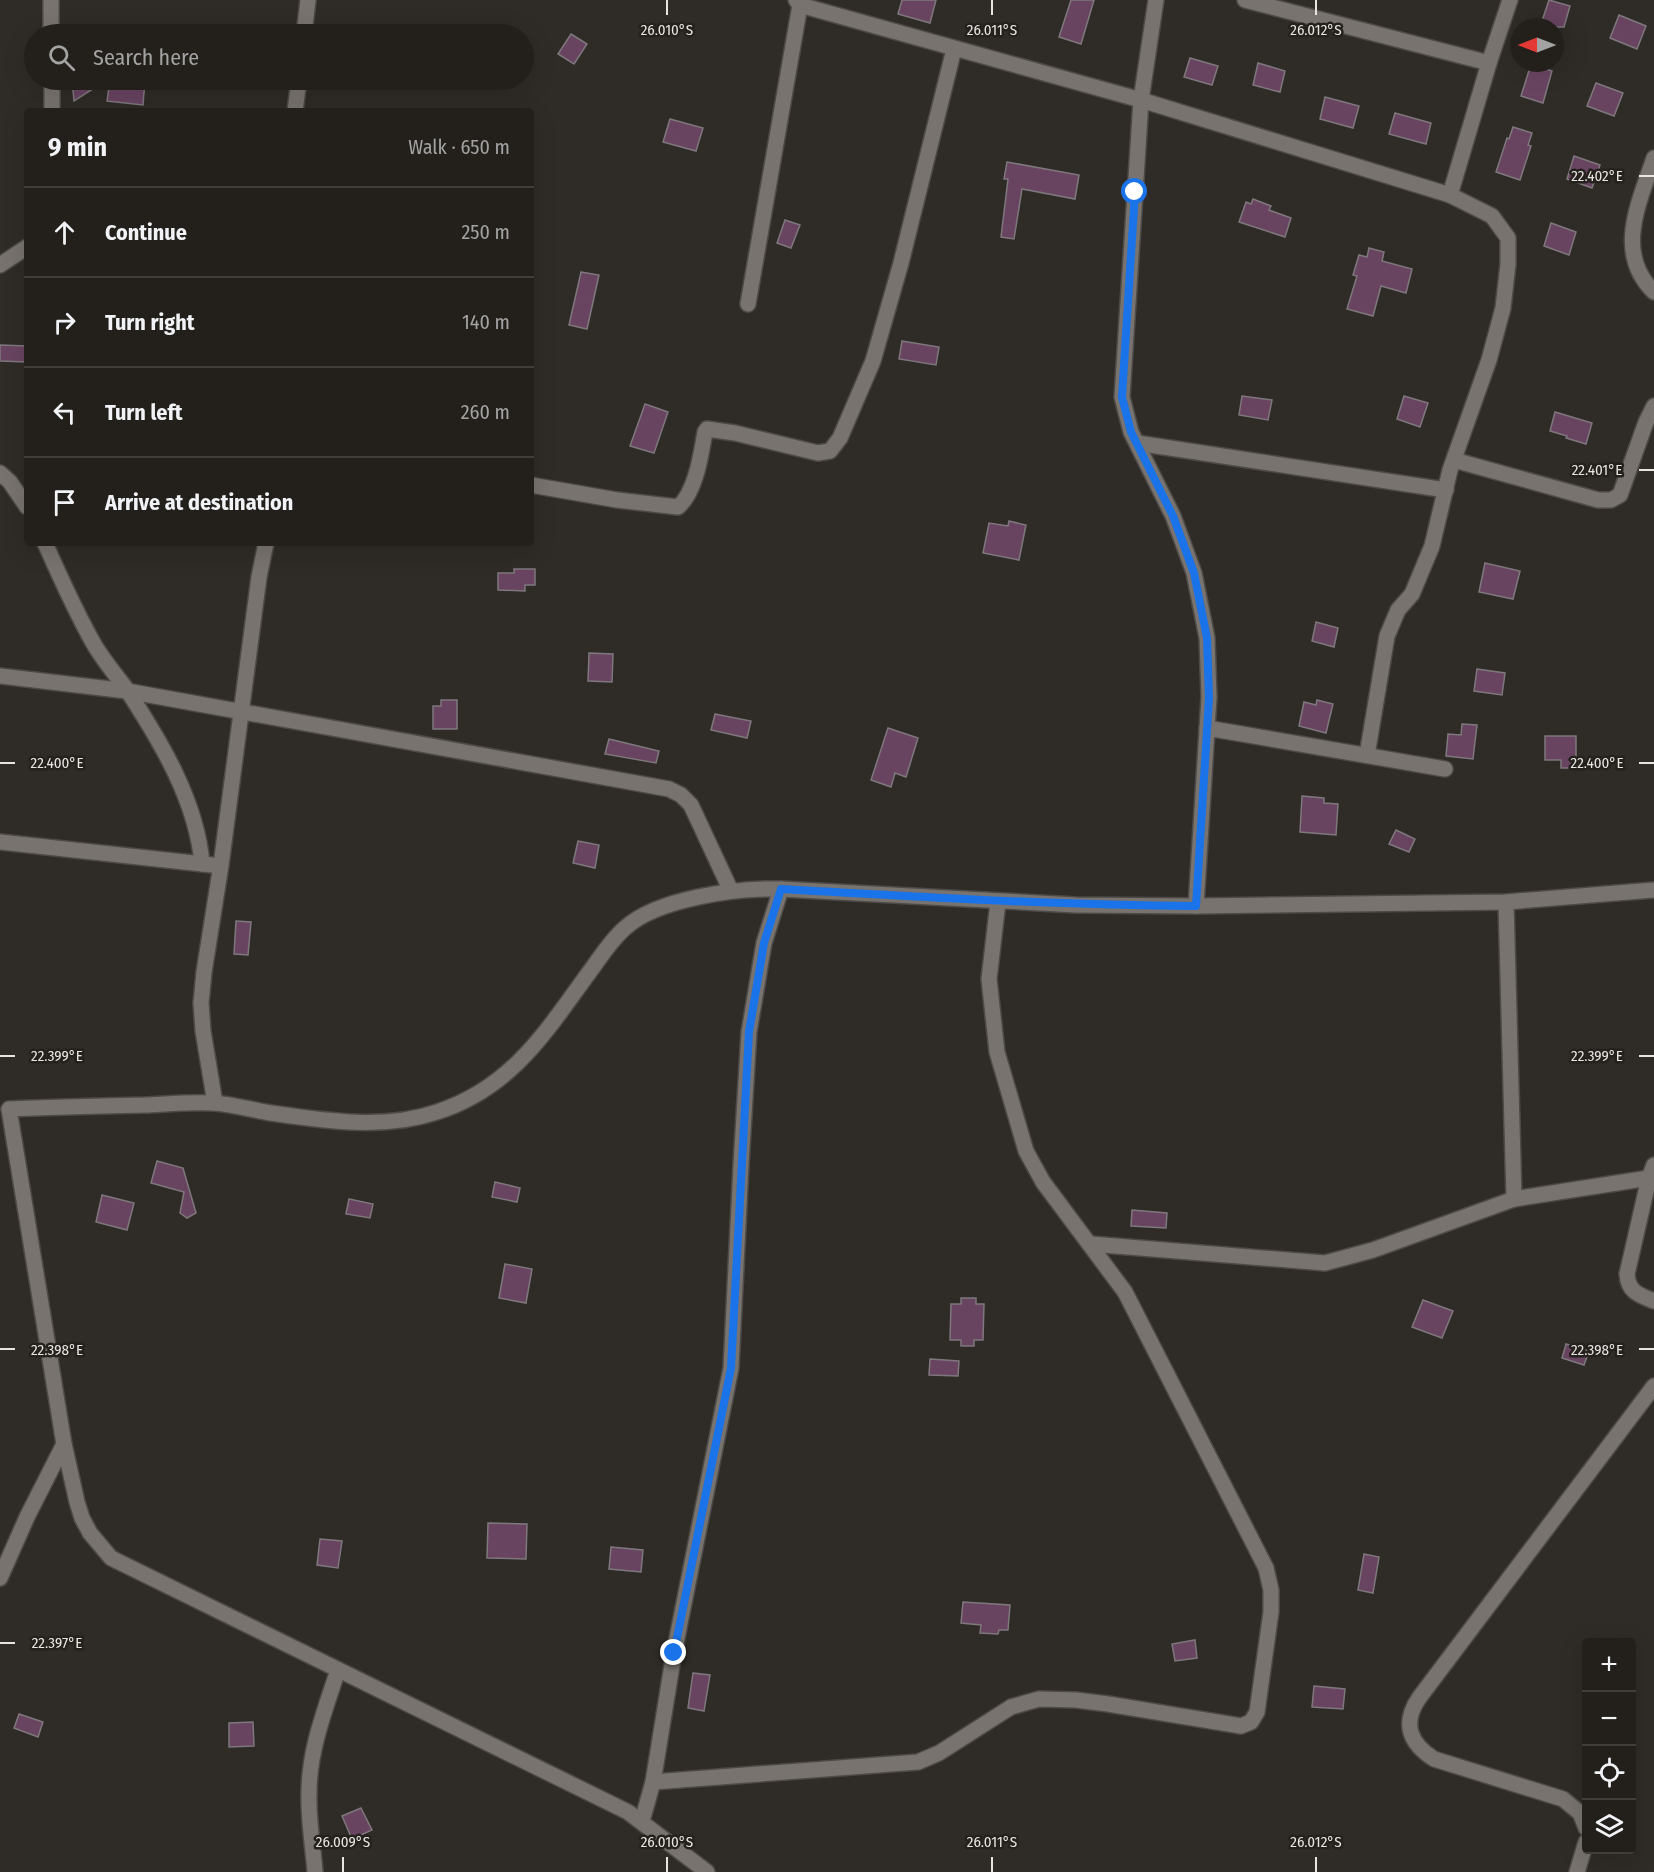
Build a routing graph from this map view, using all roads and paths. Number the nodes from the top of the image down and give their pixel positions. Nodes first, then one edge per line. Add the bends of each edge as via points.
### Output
1 (51, 0) edge
2 (308, 0) edge
3 (1156, 0) edge
4 (1245, 0) edge
5 (1510, 0) edge
6 (798, 3) edge
7 (51, 24) edge
8 (305, 24) edge
9 (954, 49) junction
10 (1489, 63) junction
11 (52, 90) edge
12 (298, 90) edge
13 (1142, 100) junction
14 (52, 108) edge
15 (295, 108) edge
16 (1654, 158) edge
17 (1450, 195) junction
18 (24, 249) edge
19 (0, 265) edge
20 (1654, 292) edge
21 (748, 304) dead end
22 (1654, 406) edge
23 (1137, 443) junction
24 (1454, 460) junction
25 (0, 473) edge
26 (534, 486) edge
27 (1446, 490) junction
28 (24, 503) edge
29 (46, 546) edge
30 (265, 546) edge
31 (0, 676) edge
32 (127, 691) junction
33 (240, 713) junction
34 (1207, 728) junction
35 (1367, 755) junction
36 (1445, 769) dead end
37 (0, 842) edge
38 (202, 864) junction
39 (221, 865) junction
40 (781, 889) junction
41 (1654, 890) edge
42 (731, 891) junction
43 (998, 902) junction
44 (1506, 902) junction
45 (1196, 906) junction
46 (215, 1103) junction
47 (4, 1109) edge
48 (1651, 1172) edge
49 (1514, 1199) junction
50 (1091, 1244) junction
51 (1654, 1301) edge
52 (1654, 1386) edge
53 (64, 1444) junction
54 (0, 1578) edge
55 (338, 1670) junction
56 (653, 1782) junction
57 (1582, 1817) edge
58 (642, 1821) junction
59 (1583, 1854) edge
60 (315, 1872) edge
61 (707, 1872) edge
62 (1577, 1872) edge

1 - 7 street
2 - 8 street
3 - 13 street
4 - 10 street
5 - 10 street
6 - 9 street
6 - 21 street
9 - 13 street
9 - 26 street via 873,361 840,438 830,451 818,453 707,429 691,489 678,507
10 - 17 street
11 - 14 street
12 - 15 street
13 - 17 street
13 - 23 street via 1122,397
16 - 20 street via 1635,214 1632,239 1635,264
17 - 24 street via 1492,216 1508,238 1503,308
18 - 19 street
22 - 24 street via 1620,495 1611,500 1598,500
23 - 27 street
23 - 34 street via 1173,516 1194,573 1207,638
24 - 27 street
25 - 28 street
27 - 35 street via 1432,546 1412,594 1398,610 1388,636
29 - 32 street via 95,647
30 - 33 street
31 - 32 street
32 - 33 street
32 - 38 street via 189,802
33 - 39 street
33 - 42 street via 669,789 691,805
34 - 35 street
34 - 45 street
35 - 36 street
37 - 38 street
38 - 39 street
39 - 46 street via 201,1003
40 - 42 street
40 - 43 street
40 - 56 street via 764,943 749,1032 731,1368 674,1653
41 - 44 street
42 - 46 street via 651,912 625,928 532,1050 512,1069 465,1101 402,1122 365,1123
43 - 45 street
43 - 50 street via 989,979 997,1052 1026,1151 1043,1182
44 - 45 street
44 - 49 street
46 - 47 street
47 - 53 street
48 - 49 street
48 - 51 street via 1627,1274 1629,1286 1636,1294
49 - 50 street via 1373,1250 1324,1263
50 - 56 street via 1125,1292 1266,1568 1271,1612 1257,1712 1251,1722 1241,1725 1108,1704 1039,1699 1011,1707 918,1762
52 - 57 street via 1419,1698 1410,1718 1410,1733 1434,1759 1563,1799
53 - 54 street
53 - 55 street via 82,1518 111,1558
55 - 58 street
55 - 60 street via 312,1757 309,1793
56 - 58 street
58 - 61 street
59 - 62 street

